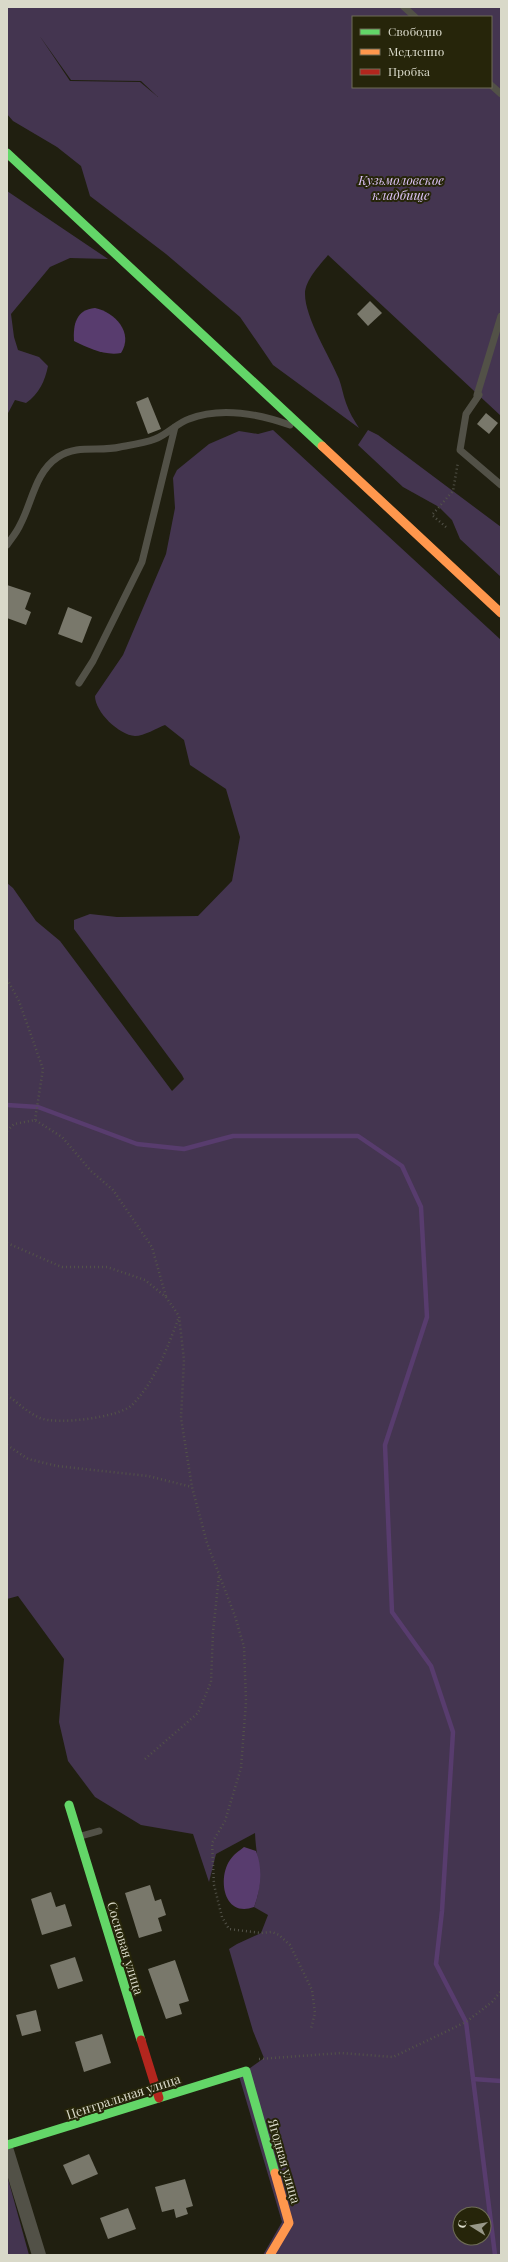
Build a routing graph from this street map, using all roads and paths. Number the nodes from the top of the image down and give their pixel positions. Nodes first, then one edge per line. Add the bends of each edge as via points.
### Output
1 (404, 7) edge
2 (414, 16) edge
3 (492, 86) edge
4 (501, 94) edge
5 (7, 153) edge
6 (501, 316) edge
7 (175, 427) junction
8 (307, 432) junction
9 (460, 450) junction
10 (501, 485) edge
11 (446, 527) dead end
12 (7, 545) edge
13 (501, 613) edge
14 (79, 683) dead end
15 (7, 979) edge
16 (36, 1120) junction
17 (7, 1131) edge
18 (7, 1243) edge
19 (166, 1297) junction
20 (179, 1316) junction
21 (7, 1395) edge
22 (7, 1445) edge
23 (192, 1486) junction
24 (219, 1575) junction
25 (145, 1759) dead end
26 (69, 1805) dead end
27 (99, 1831) dead end
28 (78, 1837) junction
29 (501, 1991) edge
30 (311, 2029) dead end
31 (252, 2060) dead end
32 (246, 2071) joint
33 (159, 2098) junction
34 (7, 2145) edge
35 (7, 2151) edge
36 (39, 2255) edge
37 (270, 2255) edge

1 - 2 lane
3 - 4 lane
5 - 8 street
6 - 9 lane via 478,395 466,414
7 - 8 lane via 189,419 209,413 228,412 270,418
7 - 12 lane via 156,439 118,448 75,450 58,457 43,471 20,526
7 - 14 lane via 142,562 100,647
8 - 13 street
9 - 10 lane
9 - 11 path via 453,491 432,515
15 - 16 path via 19,1001 43,1069
16 - 17 path via 14,1124
16 - 19 path via 62,1137 91,1171 113,1190 152,1247
18 - 19 path via 62,1267 108,1267 145,1280
19 - 20 path
20 - 21 path via 167,1350 148,1384 131,1406 108,1416 71,1420 40,1418
20 - 23 path via 184,1360 181,1418
22 - 23 path via 28,1459 50,1464 148,1476
23 - 24 path
24 - 25 path via 211,1682 198,1713
24 - 30 path via 244,1647 246,1702 241,1768 225,1821 212,1843 214,1885 222,1917 229,1929 272,1932 290,1946 312,1990 315,2013
26 - 28 street, Сосновая улица
27 - 28 lane
28 - 33 street, Сосновая улица
29 - 31 path via 492,2002 466,2022 394,2057 341,2053
32 - 33 street, Центральная улица
32 - 37 street, Ягодная улица via 289,2223
33 - 34 street, Центральная улица
35 - 36 street

